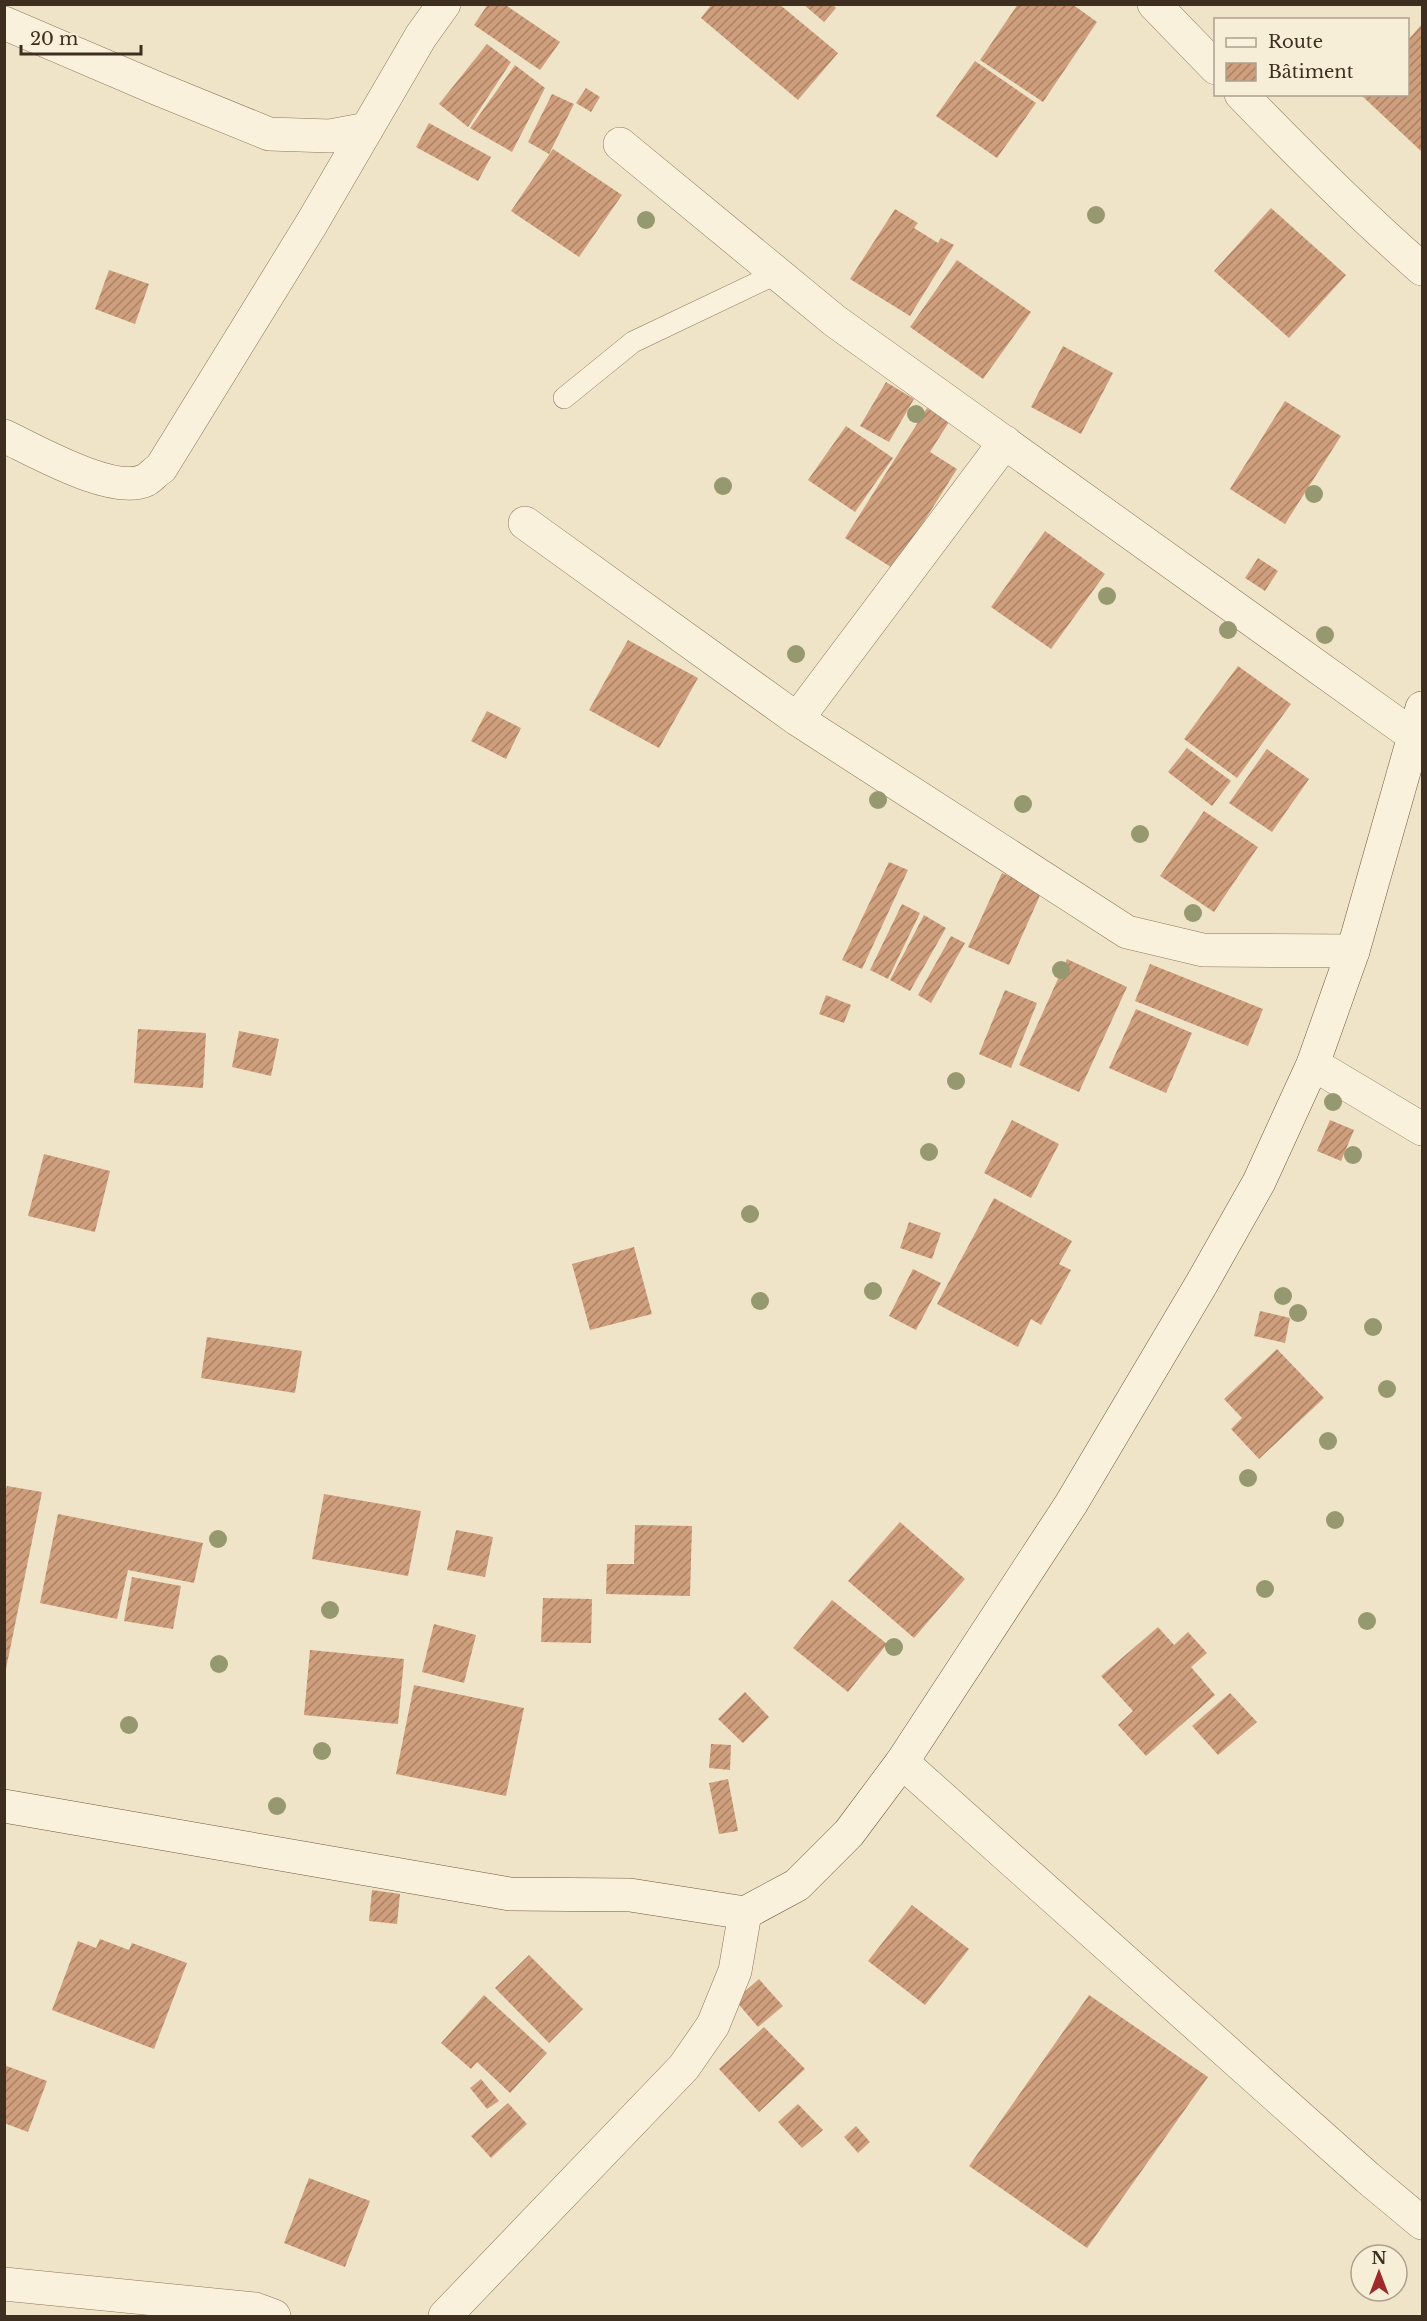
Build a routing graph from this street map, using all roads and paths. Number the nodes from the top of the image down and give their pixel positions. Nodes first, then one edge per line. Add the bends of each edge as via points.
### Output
1 (444, 4) edge
2 (1154, 4) edge
3 (4, 23) edge
4 (1214, 67) edge
5 (1243, 96) edge
6 (367, 129) junction
7 (620, 144) dead end
8 (1422, 269) edge
9 (778, 273) junction
10 (564, 398) dead end
11 (4, 436) edge
12 (1005, 442) junction
13 (525, 524) dead end
14 (797, 719) junction
15 (1418, 722) edge
16 (1353, 951) junction
17 (1313, 1064) junction
18 (1422, 1129) edge
19 (902, 1762) junction
20 (4, 1806) edge
21 (745, 1913) junction
22 (1422, 2223) edge
23 (4, 2284) edge
24 (274, 2316) edge
25 (445, 2316) edge

1 - 6 street via 420,36
2 - 4 street
3 - 6 street via 269,134 330,136
5 - 8 street via 1344,198
6 - 11 street via 160,468 146,480 126,484 100,480
7 - 9 street
9 - 10 lane via 633,342
9 - 12 street via 836,321
12 - 14 street
12 - 15 street
13 - 14 street
14 - 16 street via 1127,932 1203,950
15 - 16 street
16 - 17 street
17 - 18 street
17 - 19 street via 1259,1182 1202,1283 1071,1504
19 - 21 street via 849,1833 797,1885
19 - 22 street
20 - 21 street via 510,1894 630,1895
21 - 25 street via 735,1971 712,2025 684,2067
23 - 24 street via 255,2309

